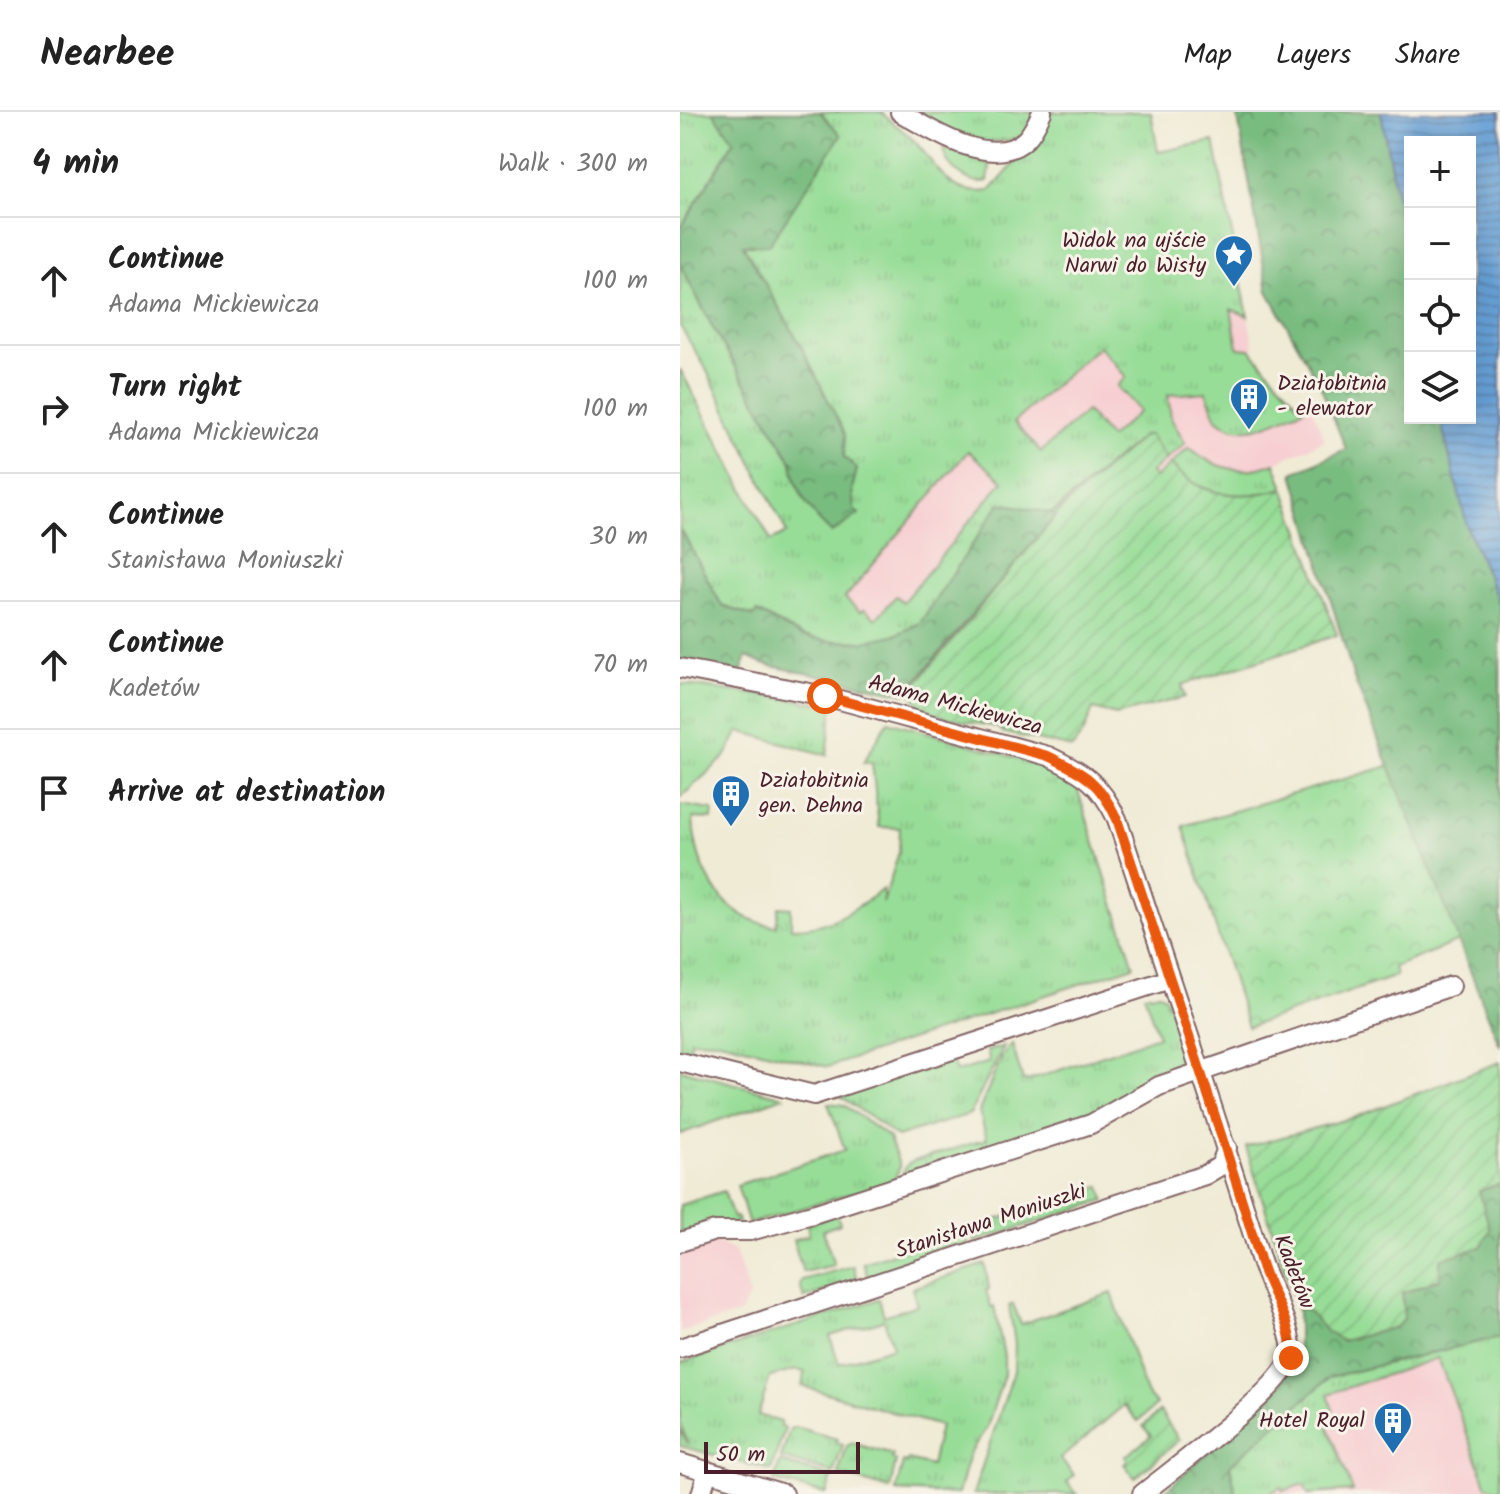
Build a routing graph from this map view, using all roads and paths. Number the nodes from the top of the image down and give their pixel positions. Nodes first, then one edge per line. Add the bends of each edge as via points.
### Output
1 (900, 112) edge
2 (1042, 112) edge
3 (680, 668) edge
4 (1170, 979) junction
5 (1451, 986) dead end
6 (680, 1062) edge
7 (1199, 1073) junction
8 (1227, 1148) junction
9 (680, 1242) edge
10 (680, 1348) edge
11 (680, 1463) edge
12 (708, 1471) junction
13 (701, 1494) edge
14 (784, 1494) edge
15 (1142, 1494) edge

1 - 2 street via 943,139 996,150 1024,141
3 - 4 street, Adama Mickiewicza via 906,716 1072,767 1104,791 1117,819
4 - 6 street via 814,1095
4 - 7 street, Adama Mickiewicza
5 - 7 street
7 - 8 street
7 - 9 street via 1159,1086 1091,1124 1052,1137 816,1213
8 - 10 street, Stanisława Moniuszki via 1220,1166 1205,1175
8 - 15 street, Kadetów via 1269,1290 1290,1328 1291,1358 1273,1384
11 - 12 street
12 - 13 street
12 - 14 street

